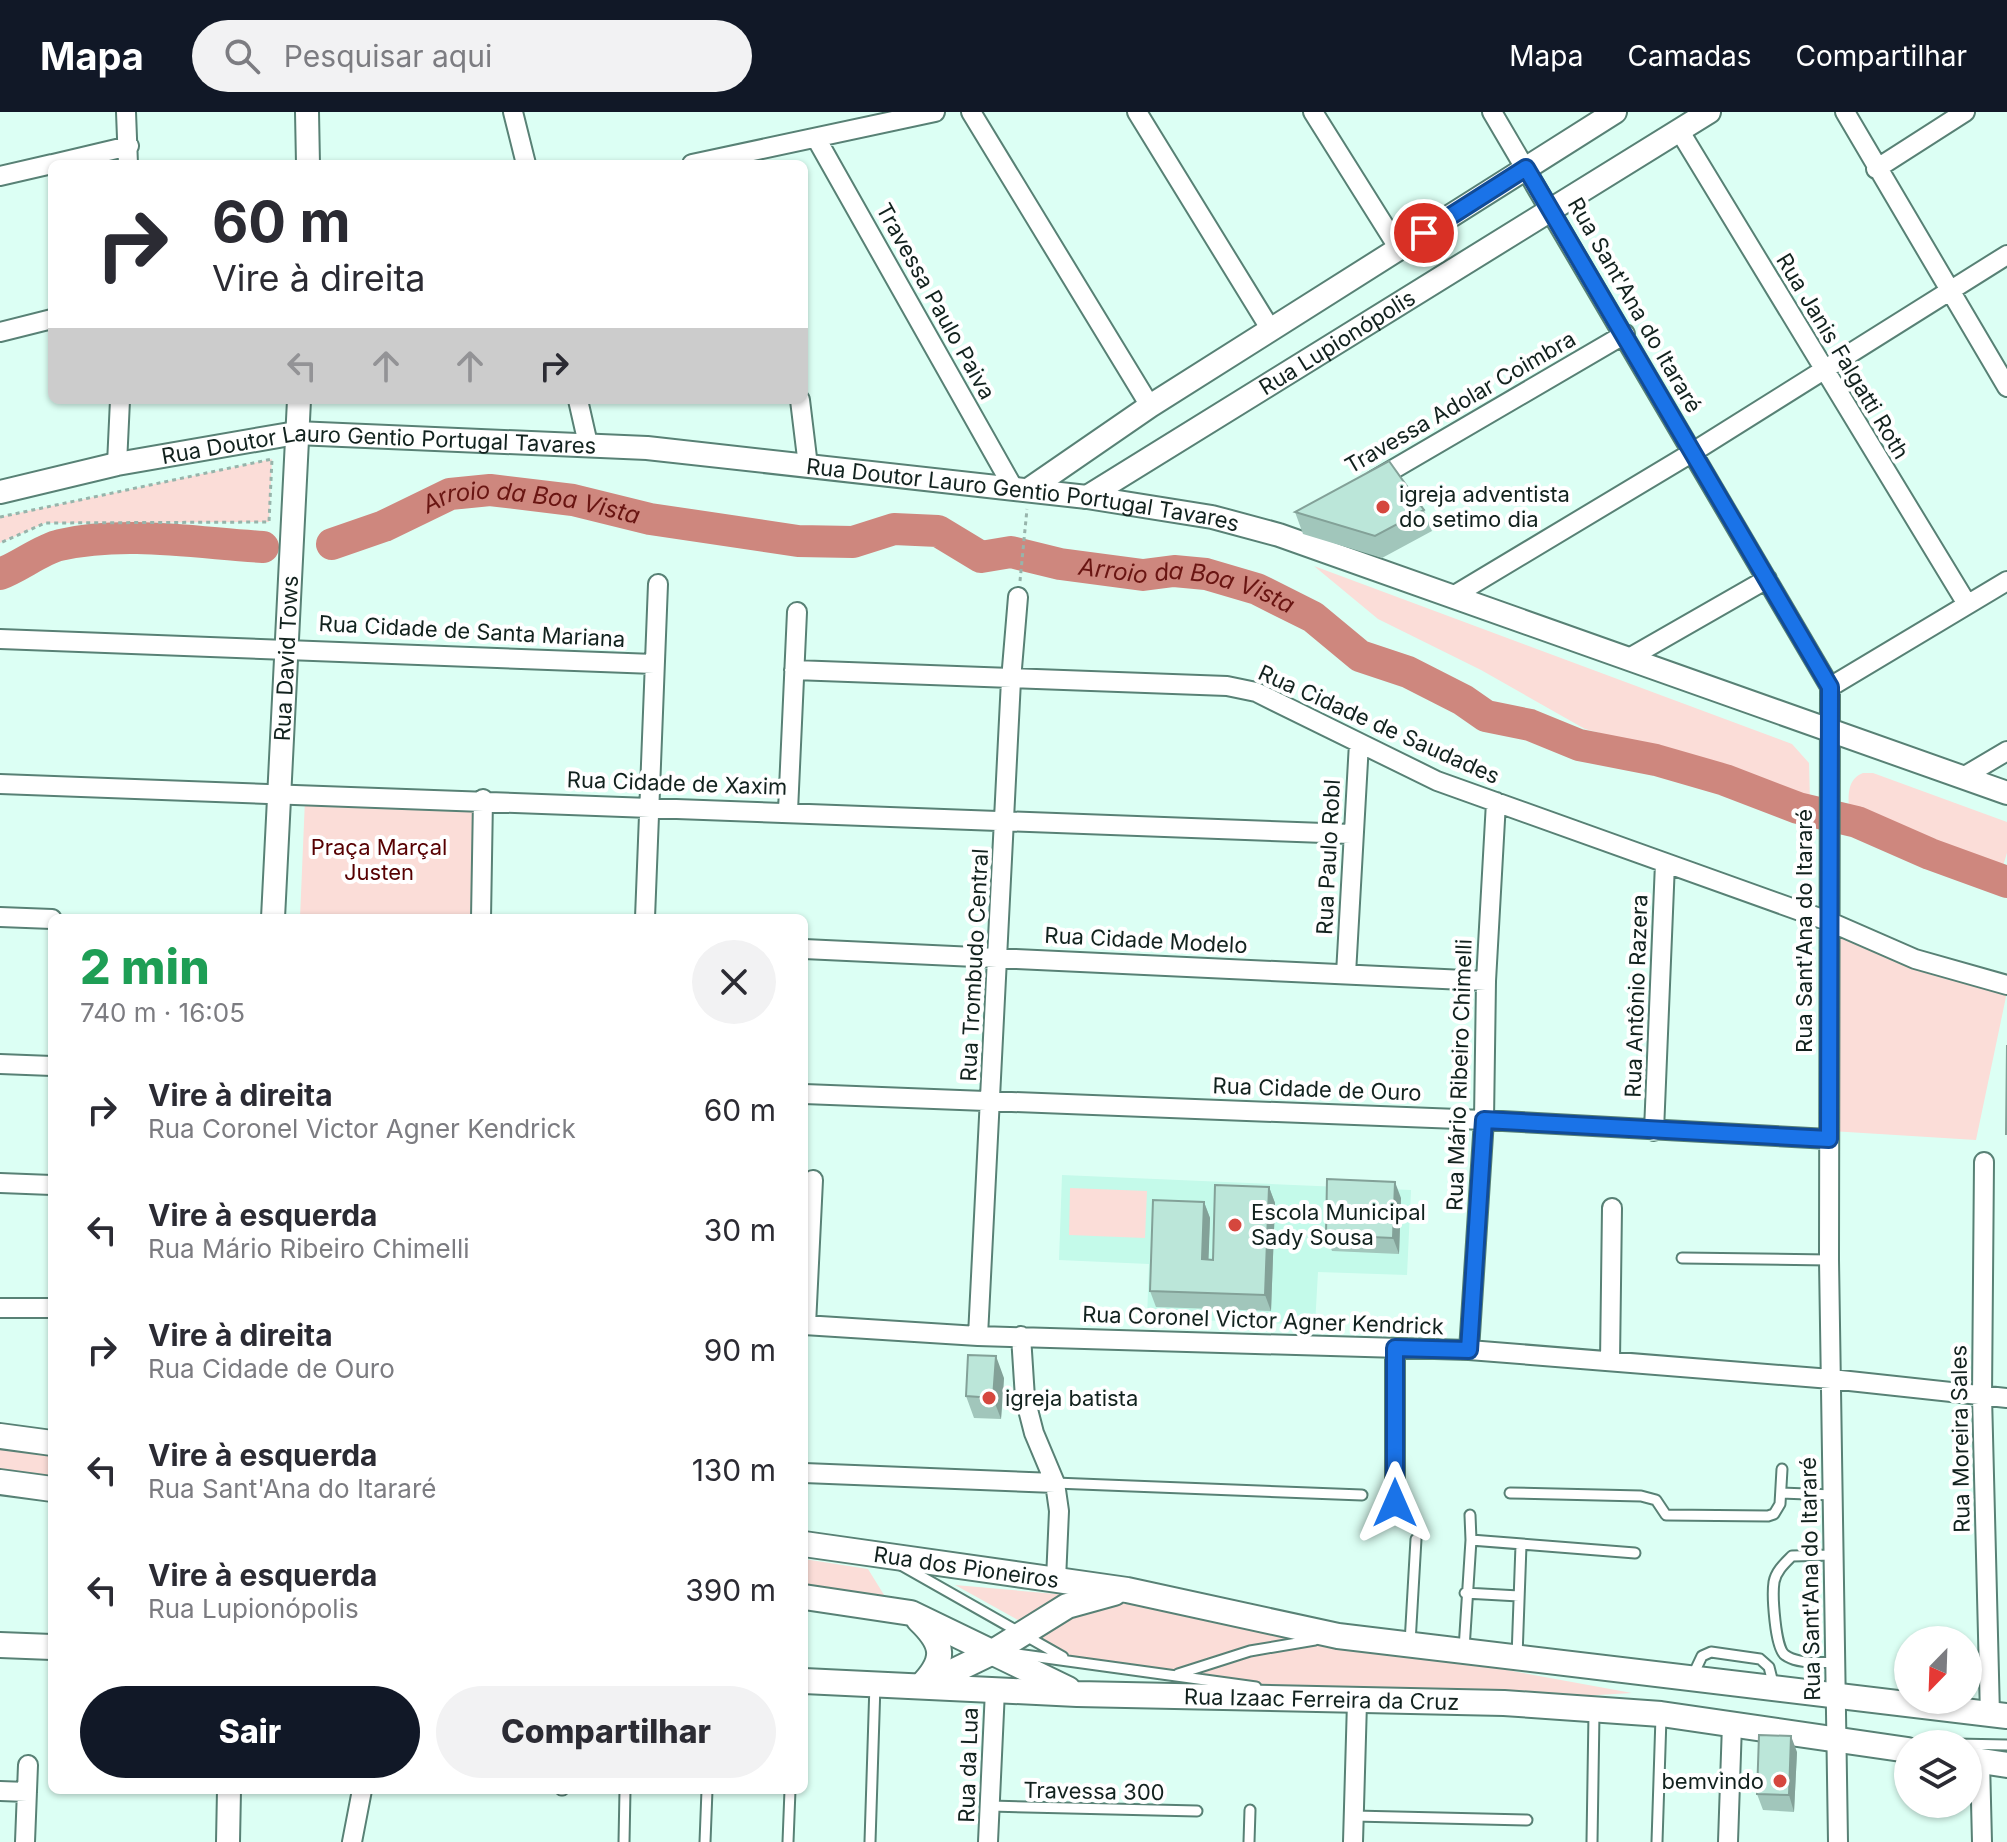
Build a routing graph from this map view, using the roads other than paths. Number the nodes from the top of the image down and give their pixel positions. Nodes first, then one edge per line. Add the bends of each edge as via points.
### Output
1 (126, 112) edge
2 (307, 112) edge
3 (513, 112) edge
4 (935, 112) edge
5 (971, 112) edge
6 (1137, 112) edge
7 (1313, 112) edge
8 (1492, 112) edge
9 (1615, 112) edge
10 (1709, 112) edge
11 (1845, 112) edge
12 (1965, 112) edge
13 (1679, 130) junction
14 (816, 138) junction
15 (129, 155) edge
16 (87, 160) edge
17 (308, 160) edge
18 (525, 160) edge
19 (711, 160) edge
20 (48, 165) edge
21 (1526, 168) junction
22 (1876, 169) junction
23 (0, 176) edge
24 (1552, 209) junction
25 (1399, 249) junction
26 (2007, 255) edge
27 (1950, 290) junction
28 (48, 320) edge
29 (1271, 330) junction
30 (0, 332) edge
31 (1625, 334) junction
32 (1823, 371) junction
33 (2007, 387) edge
34 (120, 404) edge
35 (299, 404) edge
36 (579, 404) edge
37 (800, 404) edge
38 (1150, 406) junction
39 (296, 433) junction
40 (588, 444) junction
41 (1693, 452) junction
42 (117, 464) junction
43 (808, 466) junction
44 (1362, 487) edge
45 (1021, 489) junction
46 (0, 492) edge
47 (1087, 497) junction
48 (1307, 519) edge
49 (1279, 535) junction
50 (1767, 579) junction
51 (2007, 581) edge
52 (658, 584) dead end
53 (1019, 591) road end
54 (1453, 596) junction
55 (1967, 604) junction
56 (797, 612) dead end
57 (0, 639) edge
58 (286, 647) junction
59 (1629, 658) junction
60 (654, 664) junction
61 (794, 670) junction
62 (1011, 680) junction
63 (1830, 687) junction
64 (1828, 729) junction
65 (1359, 743) junction
66 (2007, 751) edge
67 (1963, 777) junction
68 (0, 784) edge
69 (279, 791) junction
70 (2007, 793) edge
71 (483, 799) junction
72 (1496, 802) junction
73 (650, 806) junction
74 (788, 811) junction
75 (1005, 820) junction
76 (1351, 834) junction
77 (1665, 863) junction
78 (273, 914) edge
79 (481, 914) edge
80 (645, 914) edge
81 (0, 917) edge
82 (48, 919) edge
83 (1828, 921) junction
84 (808, 949) edge
85 (998, 956) junction
86 (1346, 974) junction
87 (1486, 981) junction
88 (2007, 985) edge
89 (0, 1064) edge
90 (48, 1066) edge
91 (808, 1094) edge
92 (991, 1101) junction
93 (1484, 1120) junction
94 (1654, 1131) junction
95 (1829, 1139) junction
96 (1984, 1162) dead end
97 (813, 1180) dead end
98 (0, 1183) edge
99 (48, 1185) edge
100 (1612, 1208) dead end
101 (1682, 1258) dead end
102 (1829, 1260) junction
103 (808, 1271) edge
104 (0, 1308) edge
105 (48, 1308) edge
106 (808, 1325) edge
107 (978, 1336) junction
108 (1021, 1336) junction
109 (1395, 1348) junction
110 (1469, 1350) junction
111 (1610, 1361) junction
112 (1831, 1379) junction
113 (1982, 1396) junction
114 (2007, 1398) edge
115 (0, 1436) edge
116 (48, 1442) edge
117 (1782, 1469) dead end
118 (808, 1473) edge
119 (0, 1482) edge
120 (1055, 1483) junction
121 (48, 1488) edge
122 (1510, 1493) dead end
123 (1781, 1493) junction
124 (1362, 1495) dead end
125 (1833, 1495) junction
126 (1395, 1503) dead end
127 (1470, 1515) dead end
128 (1416, 1539) dead end
129 (1471, 1540) junction
130 (808, 1545) edge
131 (1521, 1545) junction
132 (1635, 1553) dead end
133 (882, 1554) junction
134 (1833, 1555) junction
135 (1056, 1580) junction
136 (1127, 1590) junction
137 (1465, 1593) junction
138 (1519, 1596) junction
139 (808, 1598) edge
140 (911, 1613) junction
141 (1020, 1633) junction
142 (1338, 1636) junction
143 (1410, 1643) junction
144 (0, 1645) edge
145 (48, 1647) edge
146 (1464, 1651) junction
147 (993, 1652) junction
148 (1516, 1658) junction
149 (1069, 1660) junction
150 (1837, 1662) junction
151 (1175, 1675) junction
152 (808, 1681) edge
153 (875, 1684) junction
154 (920, 1688) junction
155 (995, 1690) junction
156 (1077, 1694) junction
157 (1836, 1698) junction
158 (1357, 1702) junction
159 (1594, 1709) junction
160 (1661, 1714) junction
161 (1999, 1716) edge
162 (1732, 1724) junction
163 (1837, 1738) junction
164 (1982, 1745) edge
165 (2007, 1745) edge
166 (1894, 1748) edge
167 (1982, 1761) edge
168 (28, 1765) dead end
169 (2007, 1765) edge
170 (0, 1791) edge
171 (27, 1792) junction
172 (229, 1794) edge
173 (361, 1794) edge
174 (625, 1794) edge
175 (707, 1794) edge
176 (790, 1794) edge
177 (990, 1806) junction
178 (1250, 1810) dead end
179 (1197, 1811) dead end
180 (1354, 1816) junction
181 (1980, 1818) edge
182 (1527, 1820) dead end
183 (25, 1842) edge
184 (228, 1842) edge
185 (352, 1842) edge
186 (624, 1842) edge
187 (705, 1842) edge
188 (788, 1842) edge
189 (870, 1842) edge
190 (988, 1842) edge
191 (1249, 1842) edge
192 (1353, 1842) edge
193 (1592, 1842) edge
194 (1657, 1842) edge
195 (1728, 1842) edge
196 (1838, 1842) edge
197 (1982, 1842) edge

1 - 15 street
2 - 17 street
3 - 18 street
4 - 14 street
5 - 38 street
6 - 29 street
7 - 25 street
8 - 21 street, Rua Sant'Ana do Itararé
9 - 21 street, Rua Lupionópolis
10 - 13 street, Rua Lupionópolis
11 - 22 street
12 - 22 street
13 - 24 street, Rua Lupionópolis
13 - 32 street, Rua Janis Falgatti Roth
14 - 19 street
14 - 45 street, Travessa Paulo Paiva
15 - 16 street
20 - 23 street
21 - 24 street, Rua Sant'Ana do Itararé
21 - 25 street, Rua Lupionópolis
22 - 27 street
24 - 31 street, Rua Sant'Ana do Itararé
24 - 47 street, Rua Lupionópolis
25 - 29 street, Rua Lupionópolis
26 - 27 street
27 - 32 street
27 - 33 street
28 - 30 street
29 - 38 street, Rua Lupionópolis
31 - 41 street, Rua Sant'Ana do Itararé
31 - 44 street, Travessa Adolar Coimbra
32 - 41 street
32 - 55 street, Rua Janis Falgatti Roth
34 - 42 street
35 - 39 street, Rua David Tows
36 - 40 street
37 - 43 street
38 - 45 street, Rua Lupionópolis
39 - 40 street, Rua Doutor Lauro Gentio Portugal Tavares
39 - 42 street, Rua Doutor Lauro Gentio Portugal Tavares
39 - 58 street, Rua David Tows
40 - 43 street, Rua Doutor Lauro Gentio Portugal Tavares
41 - 50 street, Rua Sant'Ana do Itararé
41 - 54 street
42 - 46 street, Rua Doutor Lauro Gentio Portugal Tavares
43 - 45 street, Rua Doutor Lauro Gentio Portugal Tavares
45 - 47 street, Rua Doutor Lauro Gentio Portugal Tavares
47 - 49 street, Rua Doutor Lauro Gentio Portugal Tavares via 1212,517
48 - 49 street
49 - 54 street, Rua Doutor Lauro Gentio Portugal Tavares
50 - 59 street
50 - 63 street, Rua Sant'Ana do Itararé
51 - 55 street
52 - 60 street
53 - 62 street, Rua Trombudo Central
54 - 59 street, Rua Doutor Lauro Gentio Portugal Tavares
55 - 63 street
56 - 61 street
57 - 58 street, Rua Cidade de Santa Mariana
58 - 60 street, Rua Cidade de Santa Mariana
58 - 69 street, Rua David Tows
59 - 64 street, Rua Doutor Lauro Gentio Portugal Tavares
60 - 73 street
61 - 62 street, Rua Cidade de Saudades
61 - 74 street
62 - 65 street, Rua Cidade de Saudades via 1227,686 1256,692
62 - 75 street, Rua Trombudo Central
63 - 64 street, Rua Sant'Ana do Itararé
64 - 67 street, Rua Doutor Lauro Gentio Portugal Tavares
64 - 83 street, Rua Sant'Ana do Itararé
65 - 72 street, Rua Cidade de Saudades via 1437,781
65 - 76 street, Rua Paulo Robl
66 - 67 street
67 - 70 street, Rua Doutor Lauro Gentio Portugal Tavares
68 - 69 street, Rua Cidade de Xaxim
69 - 71 street, Rua Cidade de Xaxim
69 - 78 street, Rua David Tows
71 - 73 street, Rua Cidade de Xaxim
71 - 79 street
72 - 77 street, Rua Cidade de Saudades
72 - 87 street, Rua Mário Ribeiro Chimelli
73 - 74 street, Rua Cidade de Xaxim
73 - 80 street
74 - 75 street, Rua Cidade de Xaxim
75 - 76 street, Rua Cidade de Xaxim
75 - 85 street, Rua Trombudo Central
76 - 86 street, Rua Paulo Robl
77 - 83 street, Rua Cidade de Saudades
77 - 94 street, Rua Antônio Razera
81 - 82 street
83 - 88 street, Rua Cidade de Saudades via 1915,959
83 - 95 street, Rua Sant'Ana do Itararé
84 - 85 street, Rua Cidade Modelo
85 - 86 street, Rua Cidade Modelo
85 - 92 street, Rua Trombudo Central
86 - 87 street, Rua Cidade Modelo
87 - 93 street, Rua Mário Ribeiro Chimelli
89 - 90 street
91 - 92 street, Rua Cidade de Ouro
92 - 93 street, Rua Cidade de Ouro
92 - 107 street, Rua Trombudo Central
93 - 94 street, Rua Cidade de Ouro
93 - 110 street, Rua Mário Ribeiro Chimelli
94 - 95 street, Rua Cidade de Ouro
95 - 102 street, Rua Sant'Ana do Itararé
96 - 113 street, Rua Moreira Sales
97 - 103 street
98 - 99 street
100 - 111 street
101 - 102 lane
102 - 112 street, Rua Sant'Ana do Itararé
104 - 105 street
106 - 107 street, Rua Coronel Victor Agner Kendrick
107 - 108 street, Rua Coronel Victor Agner Kendrick
108 - 109 street, Rua Coronel Victor Agner Kendrick
108 - 120 street via 1025,1398
109 - 110 street, Rua Coronel Victor Agner Kendrick
109 - 126 street
110 - 111 street, Rua Coronel Victor Agner Kendrick
111 - 112 street, Rua Coronel Victor Agner Kendrick
112 - 113 street, Rua Coronel Victor Agner Kendrick
112 - 125 street, Rua Sant'Ana do Itararé
113 - 114 street, Rua Coronel Victor Agner Kendrick
113 - 161 street, Rua Moreira Sales
115 - 116 main road
117 - 123 lane
118 - 120 street
119 - 121 main road
120 - 124 lane
120 - 135 street
122 - 123 lane via 1641,1496 1656,1500 1666,1515 1768,1516 1778,1509
123 - 125 lane
125 - 134 street, Rua Sant'Ana do Itararé
127 - 129 lane
128 - 143 lane
129 - 131 lane
129 - 137 lane
130 - 133 main road, Rua dos Pioneiros
131 - 132 lane
131 - 138 lane
133 - 135 main road, Rua dos Pioneiros
133 - 141 lane
134 - 150 street, Rua Sant'Ana do Itararé
134 - 150 lane via 1792,1556 1774,1581 1777,1646 1797,1660
135 - 136 main road, Rua dos Pioneiros
136 - 141 main road via 1067,1606
136 - 142 main road
137 - 138 lane
137 - 146 lane
138 - 148 lane
139 - 140 main road
140 - 147 main road
140 - 154 main road via 931,1632 940,1658
141 - 147 main road
141 - 149 lane
142 - 143 main road
142 - 151 lane via 1250,1651
143 - 146 main road
144 - 145 main road
146 - 148 main road
147 - 149 lane
147 - 154 main road
147 - 156 main road
148 - 157 main road
149 - 151 lane
150 - 157 street, Rua Sant'Ana do Itararé
151 - 158 lane
152 - 153 main road, Rua Izaac Ferreira da Cruz
153 - 154 main road, Rua Izaac Ferreira da Cruz
153 - 189 lane
154 - 155 main road, Rua Izaac Ferreira da Cruz
155 - 156 main road, Rua Izaac Ferreira da Cruz
155 - 177 street, Rua da Lua
156 - 158 main road, Rua Izaac Ferreira da Cruz
157 - 161 main road
157 - 163 street, Rua Sant'Ana do Itararé
158 - 159 main road, Rua Izaac Ferreira da Cruz
158 - 180 street
159 - 160 main road, Rua Izaac Ferreira da Cruz
159 - 193 lane
160 - 162 main road, Rua Izaac Ferreira da Cruz
160 - 194 lane
162 - 163 main road, Rua Izaac Ferreira da Cruz
162 - 195 street
163 - 166 main road
163 - 196 street, Rua Sant'Ana do Itararé
164 - 165 lane
167 - 169 main road
168 - 171 street
170 - 171 street
171 - 183 street
172 - 184 street
173 - 185 street
174 - 186 lane
175 - 187 lane
176 - 188 lane
177 - 179 lane, Travessa 300
177 - 190 street, Rua da Lua
178 - 191 lane
180 - 182 lane
180 - 192 street
181 - 197 street

